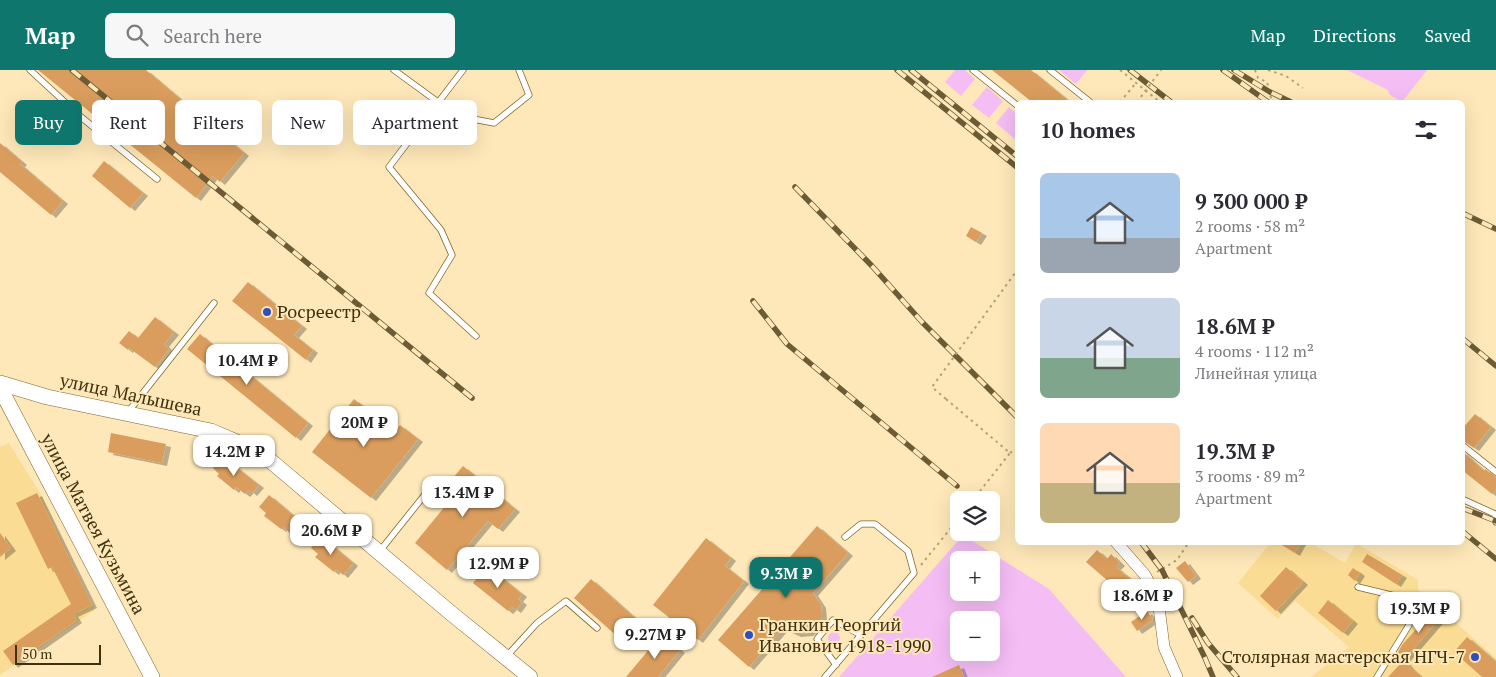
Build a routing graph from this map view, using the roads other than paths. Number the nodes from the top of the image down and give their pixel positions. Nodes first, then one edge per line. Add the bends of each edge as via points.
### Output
1 (30, 70) edge
2 (394, 70) edge
3 (463, 70) edge
4 (519, 70) edge
5 (973, 70) edge
6 (1050, 70) edge
7 (434, 100) edge
8 (440, 100) edge
9 (1088, 100) edge
10 (1015, 104) edge
11 (477, 120) edge
12 (406, 145) edge
13 (158, 179) dead end
14 (214, 303) dead end
15 (476, 336) dead end
16 (0, 383) edge
17 (0, 388) edge
18 (128, 412) junction
19 (1465, 447) edge
20 (1496, 472) edge
21 (427, 492) dead end
22 (1465, 500) edge
23 (1495, 513) edge
24 (1496, 522) edge
25 (845, 537) dead end
26 (1119, 545) edge
27 (378, 552) junction
28 (1358, 587) dead end
29 (597, 628) dead end
30 (861, 635) junction
31 (506, 657) junction
32 (836, 665) junction
33 (152, 677) edge
34 (530, 677) edge
35 (825, 677) edge
36 (1177, 677) edge
37 (1376, 677) edge

1 - 13 lane via 81,117
2 - 7 lane
3 - 8 lane
4 - 11 lane via 529,95 494,123
5 - 10 lane
6 - 9 lane
12 - 15 lane via 389,167 441,230 452,254 429,293
14 - 18 lane
16 - 18 street, улица Малышева via 47,397
17 - 33 street, улица Матвея Кузьмина
18 - 27 street, улица Малышева via 211,431 260,452
19 - 20 lane
21 - 27 lane
22 - 23 lane
23 - 24 lane
25 - 30 lane via 861,524 875,524 908,552 914,573
26 - 36 street via 1145,575 1158,599 1164,647
27 - 31 street, улица Малышева
28 - 37 lane via 1391,595 1407,611 1409,625
29 - 31 lane via 566,601 536,623
30 - 32 lane
30 - 32 lane via 833,620 817,639
31 - 34 street, улица Малышева
32 - 35 lane

